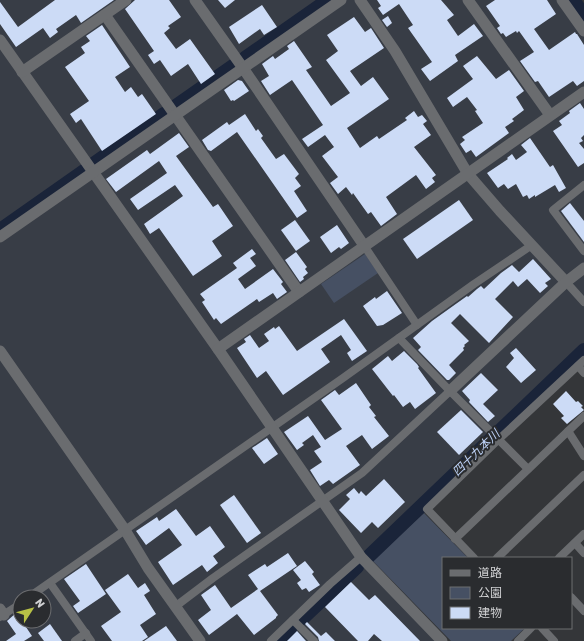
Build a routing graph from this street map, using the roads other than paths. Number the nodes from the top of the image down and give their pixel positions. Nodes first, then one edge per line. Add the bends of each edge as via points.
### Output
1 (126, 0) edge
2 (195, 0) edge
3 (341, 0) edge
4 (360, 0) edge
5 (468, 0) edge
6 (562, 0) edge
7 (105, 15) junction
8 (584, 31) edge
9 (0, 40) edge
10 (243, 68) junction
11 (22, 72) junction
12 (584, 92) edge
13 (550, 115) junction
14 (174, 116) junction
15 (93, 173) junction
16 (468, 174) junction
17 (584, 185) edge
18 (0, 237) edge
19 (532, 245) junction
20 (364, 247) junction
21 (584, 251) edge
22 (584, 268) edge
23 (566, 282) junction
24 (299, 292) junction
25 (584, 302) edge
26 (417, 325) junction
27 (399, 338) junction
28 (218, 349) junction
29 (0, 352) edge
30 (584, 360) edge
31 (578, 366) junction
32 (584, 373) edge
33 (450, 391) junction
34 (584, 416) edge
35 (271, 428) junction
36 (568, 431) junction
37 (498, 440) junction
38 (584, 456) edge
39 (528, 469) junction
40 (584, 475) edge
41 (322, 502) junction
42 (125, 530) junction
43 (584, 534) edge
44 (456, 539) junction
45 (575, 544) junction
46 (584, 553) edge
47 (361, 557) junction
48 (473, 557) edge
49 (498, 557) edge
50 (561, 557) edge
51 (50, 583) junction
52 (41, 589) edge
53 (572, 598) edge
54 (176, 606) junction
55 (12, 608) edge
56 (584, 611) edge
57 (1, 614) edge
58 (293, 620) junction
59 (530, 629) edge
60 (543, 629) edge
61 (86, 633) junction
62 (75, 641) edge
63 (91, 641) edge
64 (200, 641) edge
65 (271, 641) edge
66 (314, 641) edge
67 (442, 641) edge
68 (518, 641) edge
69 (554, 641) edge

1 - 7 street
2 - 10 street
3 - 10 street
4 - 16 street via 395,51
5 - 13 street
6 - 8 street
7 - 11 street
7 - 14 street
9 - 11 street
10 - 14 street
10 - 20 street
11 - 15 street
12 - 13 street
13 - 16 street
14 - 15 street
14 - 24 street
15 - 18 street
15 - 28 street
16 - 19 street
16 - 20 street
17 - 21 street via 553,210
19 - 23 street
19 - 26 street
20 - 24 street
20 - 26 street
22 - 23 street
23 - 25 street
23 - 33 street
24 - 28 street
26 - 27 street
27 - 33 street
27 - 35 street
28 - 35 street
29 - 42 street
30 - 31 street
31 - 32 street
31 - 37 street
33 - 37 street
33 - 41 street via 362,473
34 - 36 street
35 - 41 street
35 - 42 street
36 - 38 street
36 - 39 street
37 - 39 street
37 - 44 street via 427,509
39 - 44 street
40 - 49 street
41 - 47 street
41 - 54 street
42 - 51 street
42 - 54 street via 148,568
43 - 45 street
44 - 48 street
45 - 46 street
45 - 50 street
47 - 58 street
47 - 67 street
51 - 52 street
51 - 61 street
53 - 56 street
54 - 64 street
55 - 57 street
58 - 65 street
58 - 66 street
59 - 68 street
60 - 69 street
61 - 62 street
61 - 63 street

